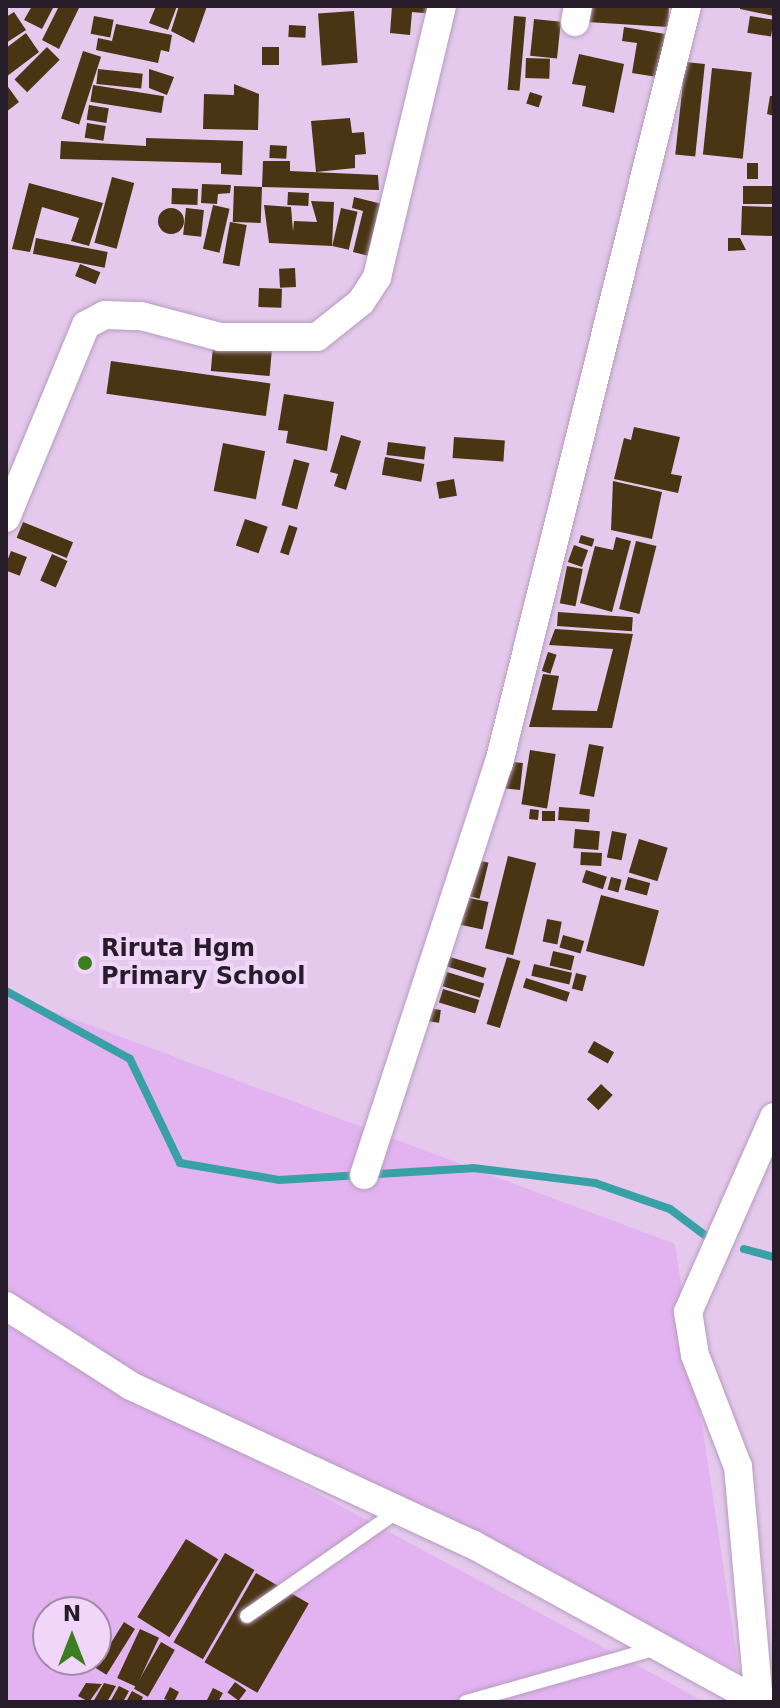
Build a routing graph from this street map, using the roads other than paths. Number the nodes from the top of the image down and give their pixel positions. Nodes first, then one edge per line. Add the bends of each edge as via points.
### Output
1 (442, 6) edge
2 (687, 6) edge
3 (6, 518) edge
4 (774, 1117) edge
5 (364, 1175) dead end
6 (6, 1306) edge
7 (399, 1510) junction
8 (247, 1616) dead end
9 (665, 1646) junction
10 (466, 1702) edge
11 (759, 1702) edge

1 - 3 street via 377,277 344,322 317,337 220,337 141,316 105,315 86,325
2 - 5 street via 499,763
4 - 11 street via 688,1312 695,1355 738,1467
6 - 7 street via 131,1386
7 - 8 lane
7 - 9 street
9 - 10 lane
9 - 11 street

